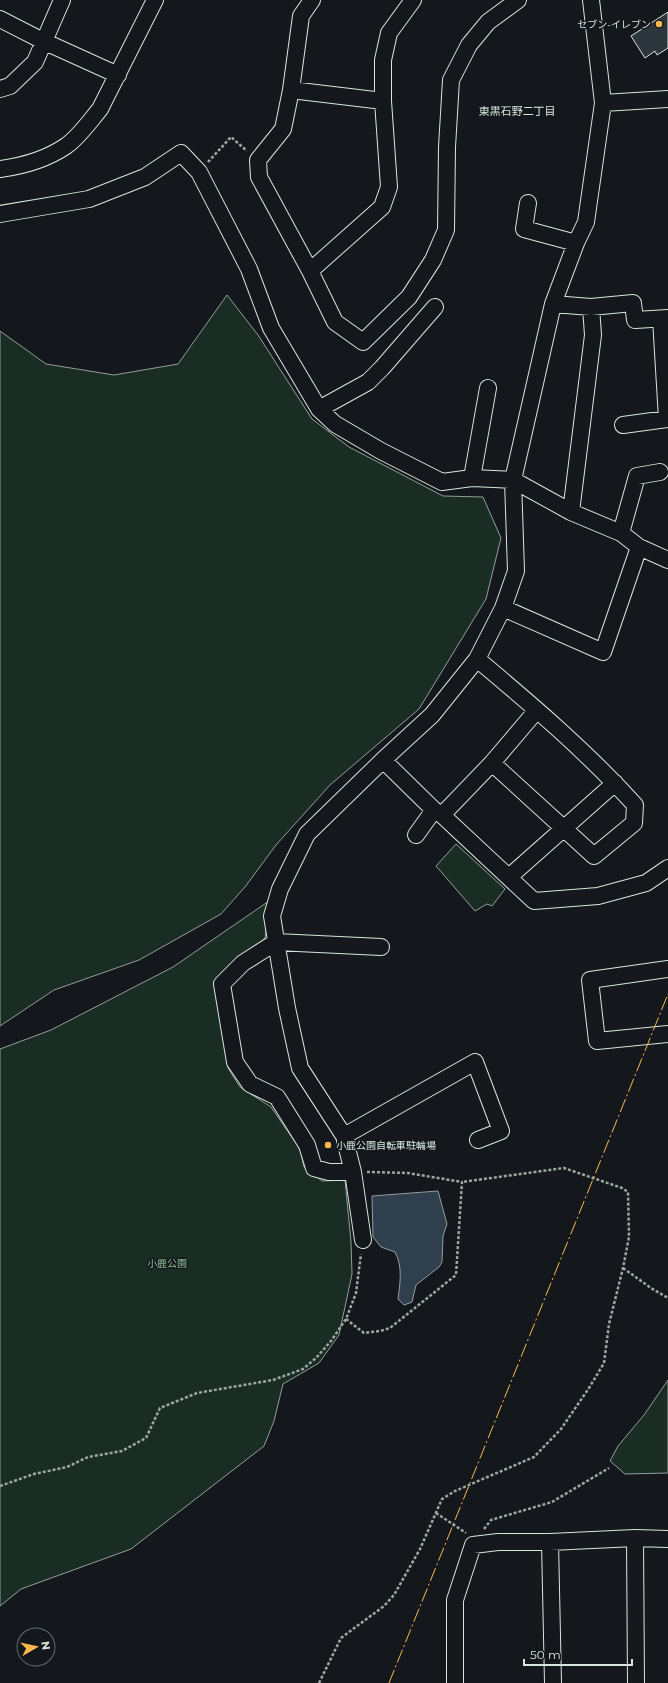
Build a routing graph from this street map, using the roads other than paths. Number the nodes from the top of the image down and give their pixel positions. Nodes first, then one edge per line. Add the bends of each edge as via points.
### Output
1 (62, 0) edge
2 (155, 0) edge
3 (312, 0) edge
4 (413, 0) edge
5 (518, 0) edge
6 (591, 0) edge
7 (0, 19) edge
8 (43, 41) junction
9 (118, 75) junction
10 (0, 89) edge
11 (291, 90) junction
12 (668, 100) edge
13 (383, 101) junction
14 (603, 103) junction
15 (0, 169) edge
16 (528, 203) dead end
17 (0, 214) edge
18 (576, 243) junction
19 (310, 271) junction
20 (553, 304) junction
21 (434, 307) dead end
22 (591, 307) junction
23 (665, 318) edge
24 (488, 388) dead end
25 (319, 409) junction
26 (623, 425) dead end
27 (660, 472) dead end
28 (472, 478) junction
29 (512, 480) junction
30 (571, 512) junction
31 (621, 533) junction
32 (639, 547) junction
33 (668, 560) edge
34 (503, 608) junction
35 (478, 659) junction
36 (537, 710) junction
37 (383, 760) junction
38 (492, 763) junction
39 (615, 783) junction
40 (438, 812) junction
41 (563, 829) junction
42 (416, 835) dead end
43 (668, 868) edge
44 (509, 877) junction
45 (276, 942) junction
46 (381, 947) dead end
47 (668, 969) edge
48 (668, 1034) edge
49 (344, 1136) junction
50 (478, 1140) dead end
51 (353, 1172) junction
52 (363, 1240) road end
53 (635, 1538) junction
54 (668, 1539) edge
55 (550, 1542) junction
56 (455, 1683) edge
57 (553, 1683) edge
58 (636, 1683) edge

1 - 8 street
2 - 9 street
3 - 11 street via 301,16
4 - 13 street via 389,33 383,60
5 - 19 street via 488,22 469,45 451,80 446,230 433,260 409,297 363,342 335,322
6 - 14 street
7 - 8 street
8 - 9 street
8 - 10 street via 35,62 10,86
9 - 15 street via 100,110 67,145 39,160
11 - 13 street
11 - 19 street via 283,129 258,160 259,176
12 - 14 street
13 - 19 street via 389,188 382,207
14 - 18 street via 586,222
16 - 18 street via 524,229
17 - 25 street via 90,199 145,177 181,154 199,172 249,269 271,328
18 - 20 street
20 - 22 street
20 - 29 street
21 - 25 street via 368,382
22 - 23 street via 633,303 635,320
22 - 30 street via 593,335
23 - 26 street via 667,419
24 - 28 street
25 - 28 street via 335,424 442,482
27 - 31 street via 637,476
28 - 29 street
29 - 30 street
29 - 34 street via 516,571
30 - 31 street
31 - 32 street
32 - 33 street
32 - 34 street via 603,652
34 - 35 street
35 - 36 street
35 - 37 street via 432,715
36 - 38 street
36 - 39 street
37 - 40 street
37 - 45 street via 307,834 280,888 272,916
38 - 40 street
38 - 41 street
39 - 41 street
39 - 41 street via 635,805 634,823 594,856
40 - 42 street
40 - 44 street
41 - 44 street
43 - 44 street via 646,883 598,896 534,901
45 - 46 street
45 - 49 street via 300,1068
45 - 51 street via 243,963 222,984 235,1062 250,1084 277,1097 307,1145 314,1168 329,1172
47 - 48 street via 590,980 597,1041
49 - 50 street via 475,1062 501,1131
49 - 51 street
51 - 52 street
53 - 54 street
53 - 55 street
53 - 58 street
55 - 56 street via 498,1542 473,1545 455,1600
55 - 57 street

